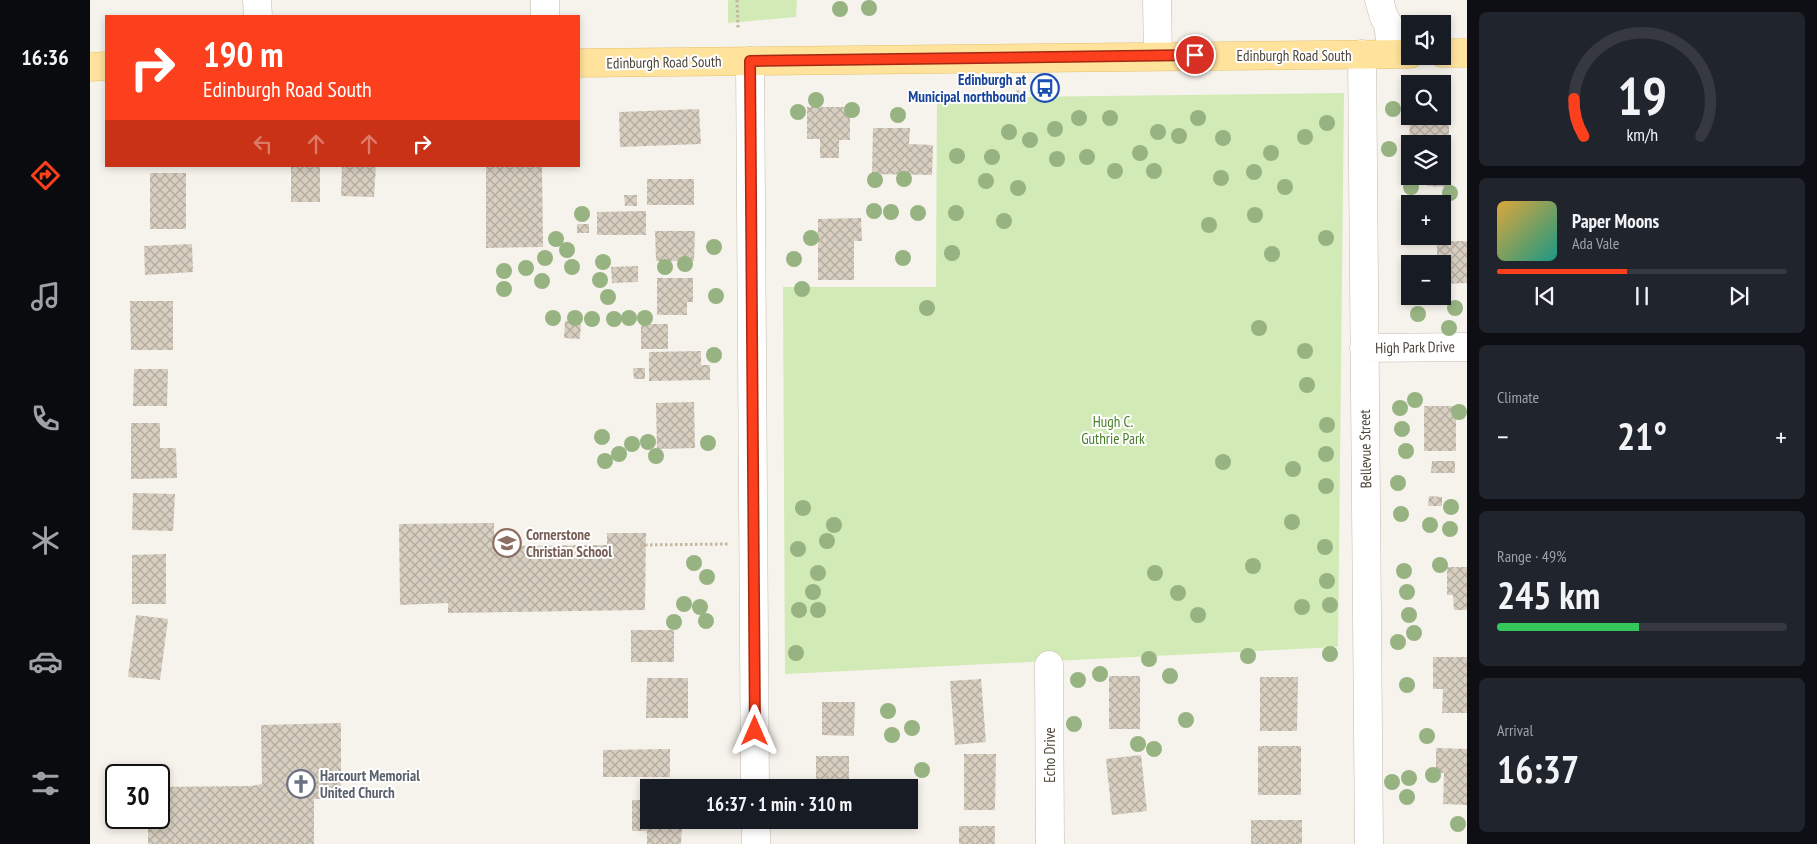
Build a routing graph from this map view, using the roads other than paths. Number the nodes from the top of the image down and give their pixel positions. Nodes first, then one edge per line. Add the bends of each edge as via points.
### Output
1 (257, 0) edge
2 (545, 0) edge
3 (1157, 0) edge
4 (1379, 0) edge
5 (258, 15) edge
6 (545, 15) edge
7 (1451, 53) edge
8 (1467, 53) edge
9 (1362, 54) junction
10 (1401, 54) edge
11 (1158, 56) junction
12 (750, 61) junction
13 (580, 63) edge
14 (105, 66) edge
15 (90, 67) edge
16 (1467, 347) edge
17 (1364, 348) junction
18 (1049, 665) dead end
19 (755, 779) edge
20 (756, 829) edge
21 (756, 844) edge
22 (1050, 844) edge
23 (1369, 844) edge

1 - 5 street
2 - 6 street
3 - 11 street
4 - 10 street
7 - 8 main road
9 - 10 main road, Edinburgh Road South
9 - 11 main road, Edinburgh Road South
9 - 17 street, Bellevue Street
11 - 12 main road, Edinburgh Road South
12 - 13 main road, Edinburgh Road South
12 - 19 street
14 - 15 main road
16 - 17 street, High Park Drive
17 - 23 street, Bellevue Street
18 - 22 street, Echo Drive
20 - 21 street

